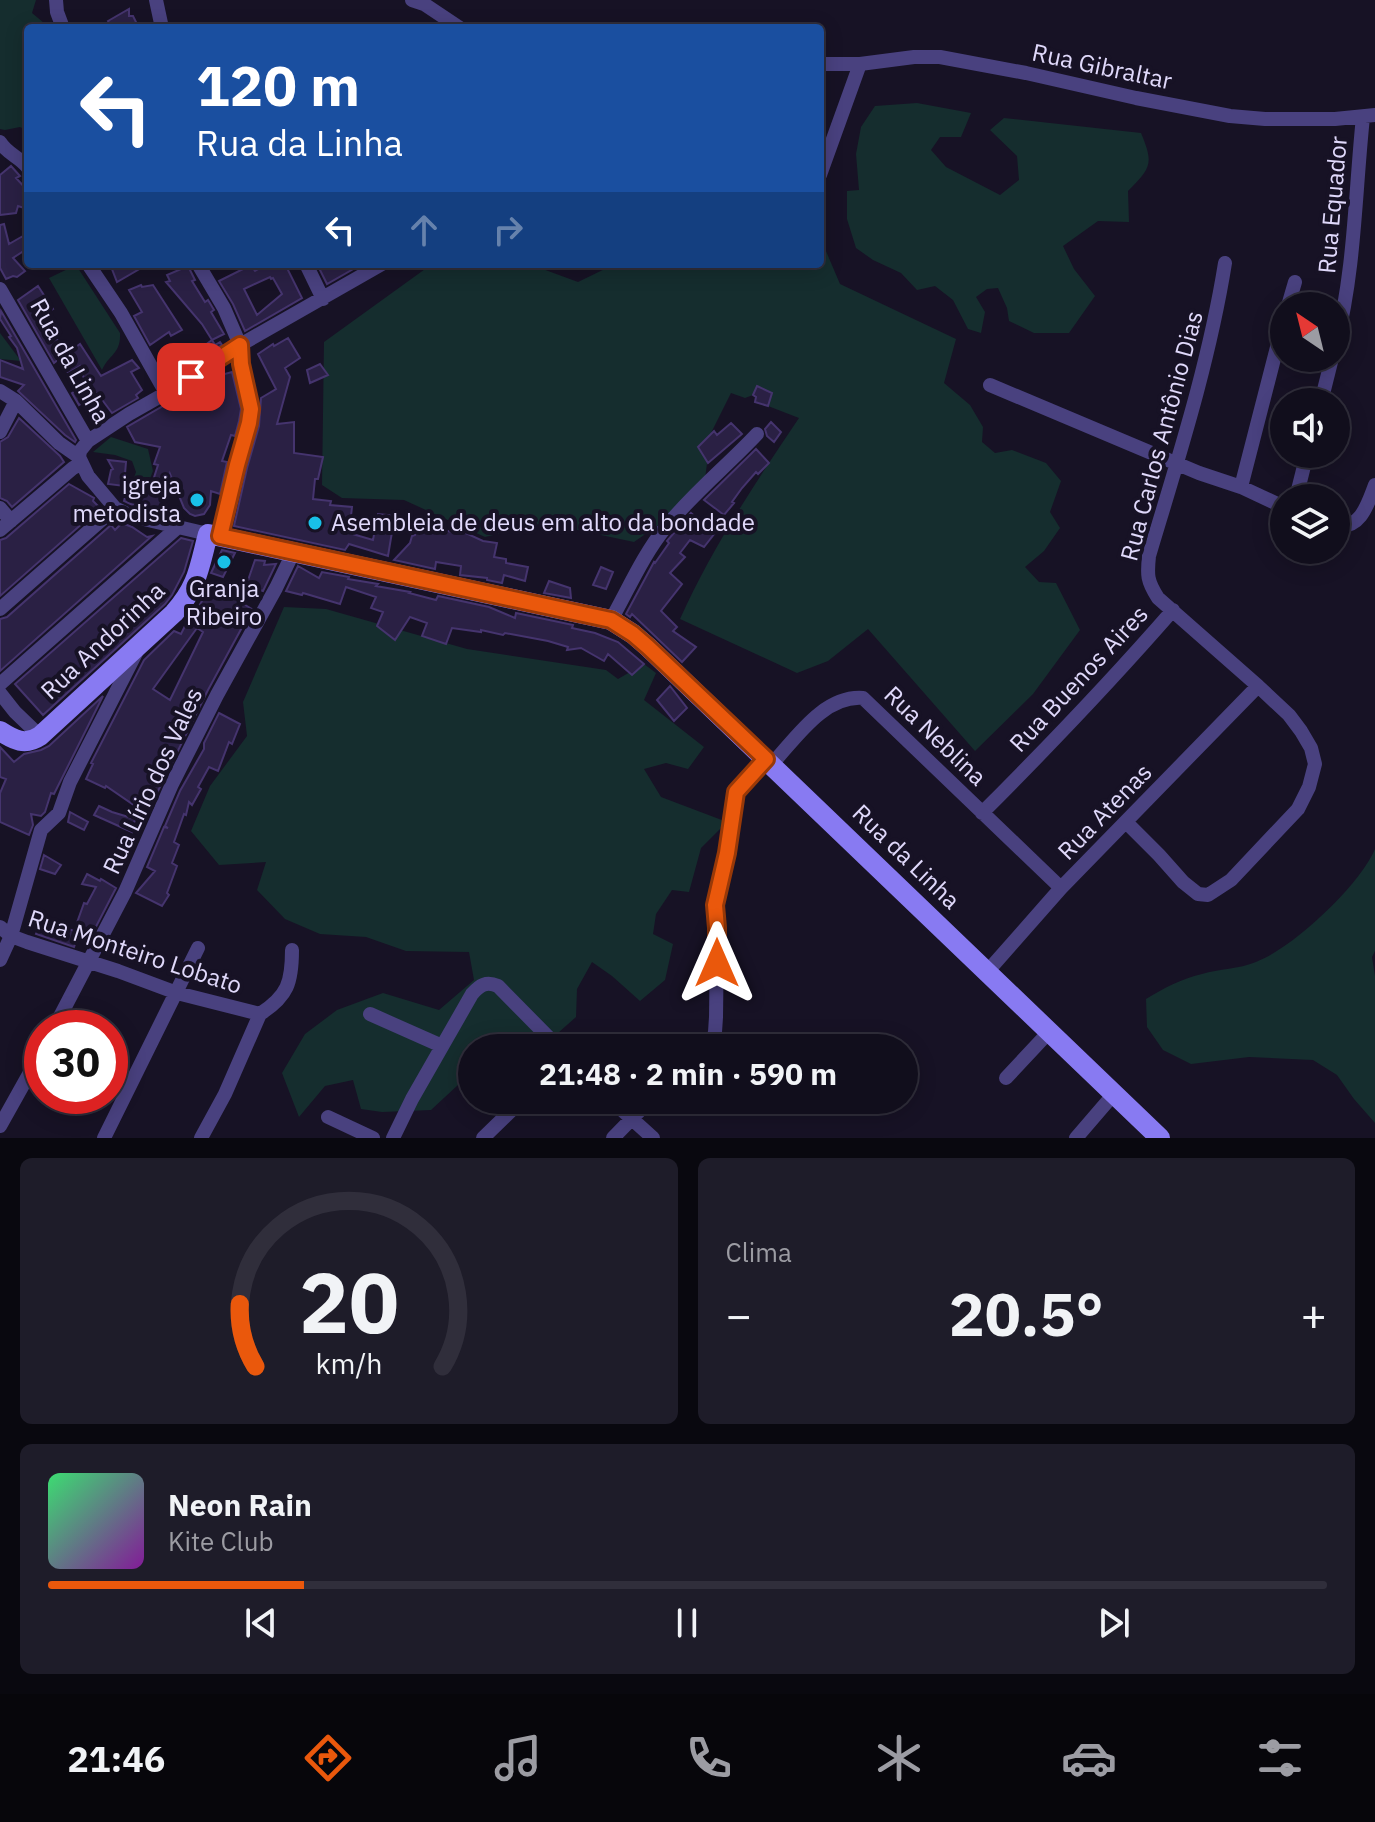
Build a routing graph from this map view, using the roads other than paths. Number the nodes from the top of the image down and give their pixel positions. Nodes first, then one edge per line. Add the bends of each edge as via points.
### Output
1 (56, 0) edge
2 (156, 0) edge
3 (412, 0) edge
4 (62, 24) edge
5 (161, 24) edge
6 (454, 24) edge
7 (824, 64) edge
8 (860, 64) junction
9 (1369, 116) edge
10 (0, 142) edge
11 (24, 163) edge
12 (824, 164) edge
13 (1225, 263) dead end
14 (91, 268) edge
15 (200, 268) edge
16 (308, 268) edge
17 (375, 268) edge
18 (1295, 282) dead end
19 (0, 289) edge
20 (1292, 292) edge
21 (1347, 292) edge
22 (323, 299) junction
23 (240, 345) junction
24 (1271, 372) edge
25 (990, 385) dead end
26 (0, 391) edge
27 (166, 393) junction
28 (16, 401) junction
29 (0, 432) edge
30 (757, 434) dead end
31 (88, 441) junction
32 (78, 463) junction
33 (1177, 463) junction
34 (1375, 485) edge
35 (1241, 487) junction
36 (1270, 500) edge
37 (0, 508) edge
38 (115, 508) junction
39 (1350, 525) edge
40 (6, 526) edge
41 (178, 527) junction
42 (214, 535) junction
43 (293, 553) junction
44 (0, 609) edge
45 (1173, 610) junction
46 (611, 620) junction
47 (141, 643) junction
48 (0, 684) edge
49 (1258, 686) junction
50 (0, 693) edge
51 (0, 731) edge
52 (34, 739) junction
53 (769, 762) junction
54 (982, 813) junction
55 (1126, 822) junction
56 (1061, 888) junction
57 (6, 932) edge
58 (198, 948) dead end
59 (292, 950) dead end
60 (0, 960) edge
61 (88, 962) junction
62 (987, 972) junction
63 (177, 993) junction
64 (63, 1010) edge
65 (260, 1014) junction
66 (370, 1014) dead end
67 (1049, 1032) junction
68 (546, 1034) edge
69 (714, 1034) edge
70 (442, 1046) junction
71 (1006, 1078) dead end
72 (24, 1083) edge
73 (1113, 1095) junction
74 (508, 1114) edge
75 (626, 1114) edge
76 (636, 1114) edge
77 (328, 1117) dead end
78 (631, 1119) junction
79 (0, 1126) edge
80 (104, 1138) edge
81 (201, 1138) edge
82 (373, 1138) edge
83 (393, 1138) edge
84 (483, 1138) edge
85 (613, 1138) edge
86 (653, 1138) edge
87 (1076, 1138) edge
88 (1160, 1138) edge

1 - 4 street
2 - 5 street
3 - 6 street
7 - 8 street, Rua Gibraltar
8 - 9 street, Rua Gibraltar via 940,57 1230,116
8 - 12 street
9 - 21 street, Rua Equador via 1357,175
10 - 11 street
13 - 33 street, Rua Carlos Antônio Dias
14 - 27 street
15 - 23 street
16 - 22 street
17 - 22 street
18 - 20 street
19 - 31 street, Rua da Linha
22 - 23 street
23 - 27 street
23 - 42 street via 251,409
24 - 35 street
25 - 33 street
26 - 28 street, Rua da Linha
27 - 31 street
28 - 29 street
28 - 32 street, Rua da Linha
30 - 46 street via 667,525
31 - 32 street, Rua da Linha
32 - 38 street, Rua da Linha
32 - 40 street
33 - 35 street
33 - 45 street, Rua Carlos Antônio Dias via 1147,574 1150,587
34 - 39 street via 1367,507
35 - 36 street
37 - 40 street
38 - 41 street, Rua da Linha
38 - 44 street
41 - 42 street, Rua da Linha
41 - 48 street
42 - 43 street, Rua da Linha
42 - 47 street, Rua Andorinha via 186,599
43 - 46 street, Rua da Linha
43 - 61 street, Rua Lírio dos Vales via 204,720
45 - 49 street
45 - 54 street, Rua Buenos Aires
46 - 53 street, Rua da Linha via 648,647
47 - 52 street, Rua Andorinha
47 - 57 street via 59,813 41,830
49 - 55 street, Rua Atenas
49 - 55 street via 1301,731 1315,764 1298,809 1231,880 1208,895 1198,894
50 - 52 street
51 - 52 street via 19,742
53 - 54 street, Rua Neblina via 825,710 852,697 863,698
53 - 62 street, Rua da Linha
53 - 69 street via 736,792 715,905
54 - 56 street, Rua Neblina
55 - 56 street, Rua Atenas
56 - 62 street, Rua Atenas
57 - 60 street
57 - 61 street, Rua Monteiro Lobato
58 - 63 street
59 - 65 street via 290,983
61 - 63 street, Rua Monteiro Lobato
61 - 64 street, Rua Lírio dos Vales
62 - 67 street, Rua da Linha
63 - 65 street, Rua Monteiro Lobato
63 - 80 street
65 - 81 street
66 - 70 street
67 - 71 street
67 - 73 street, Rua da Linha
68 - 70 street via 491,983 472,994
70 - 83 street
72 - 79 street
73 - 87 street
73 - 88 street, Rua da Linha
74 - 84 street
75 - 78 street
76 - 78 street
77 - 82 street
78 - 85 street
78 - 86 street

